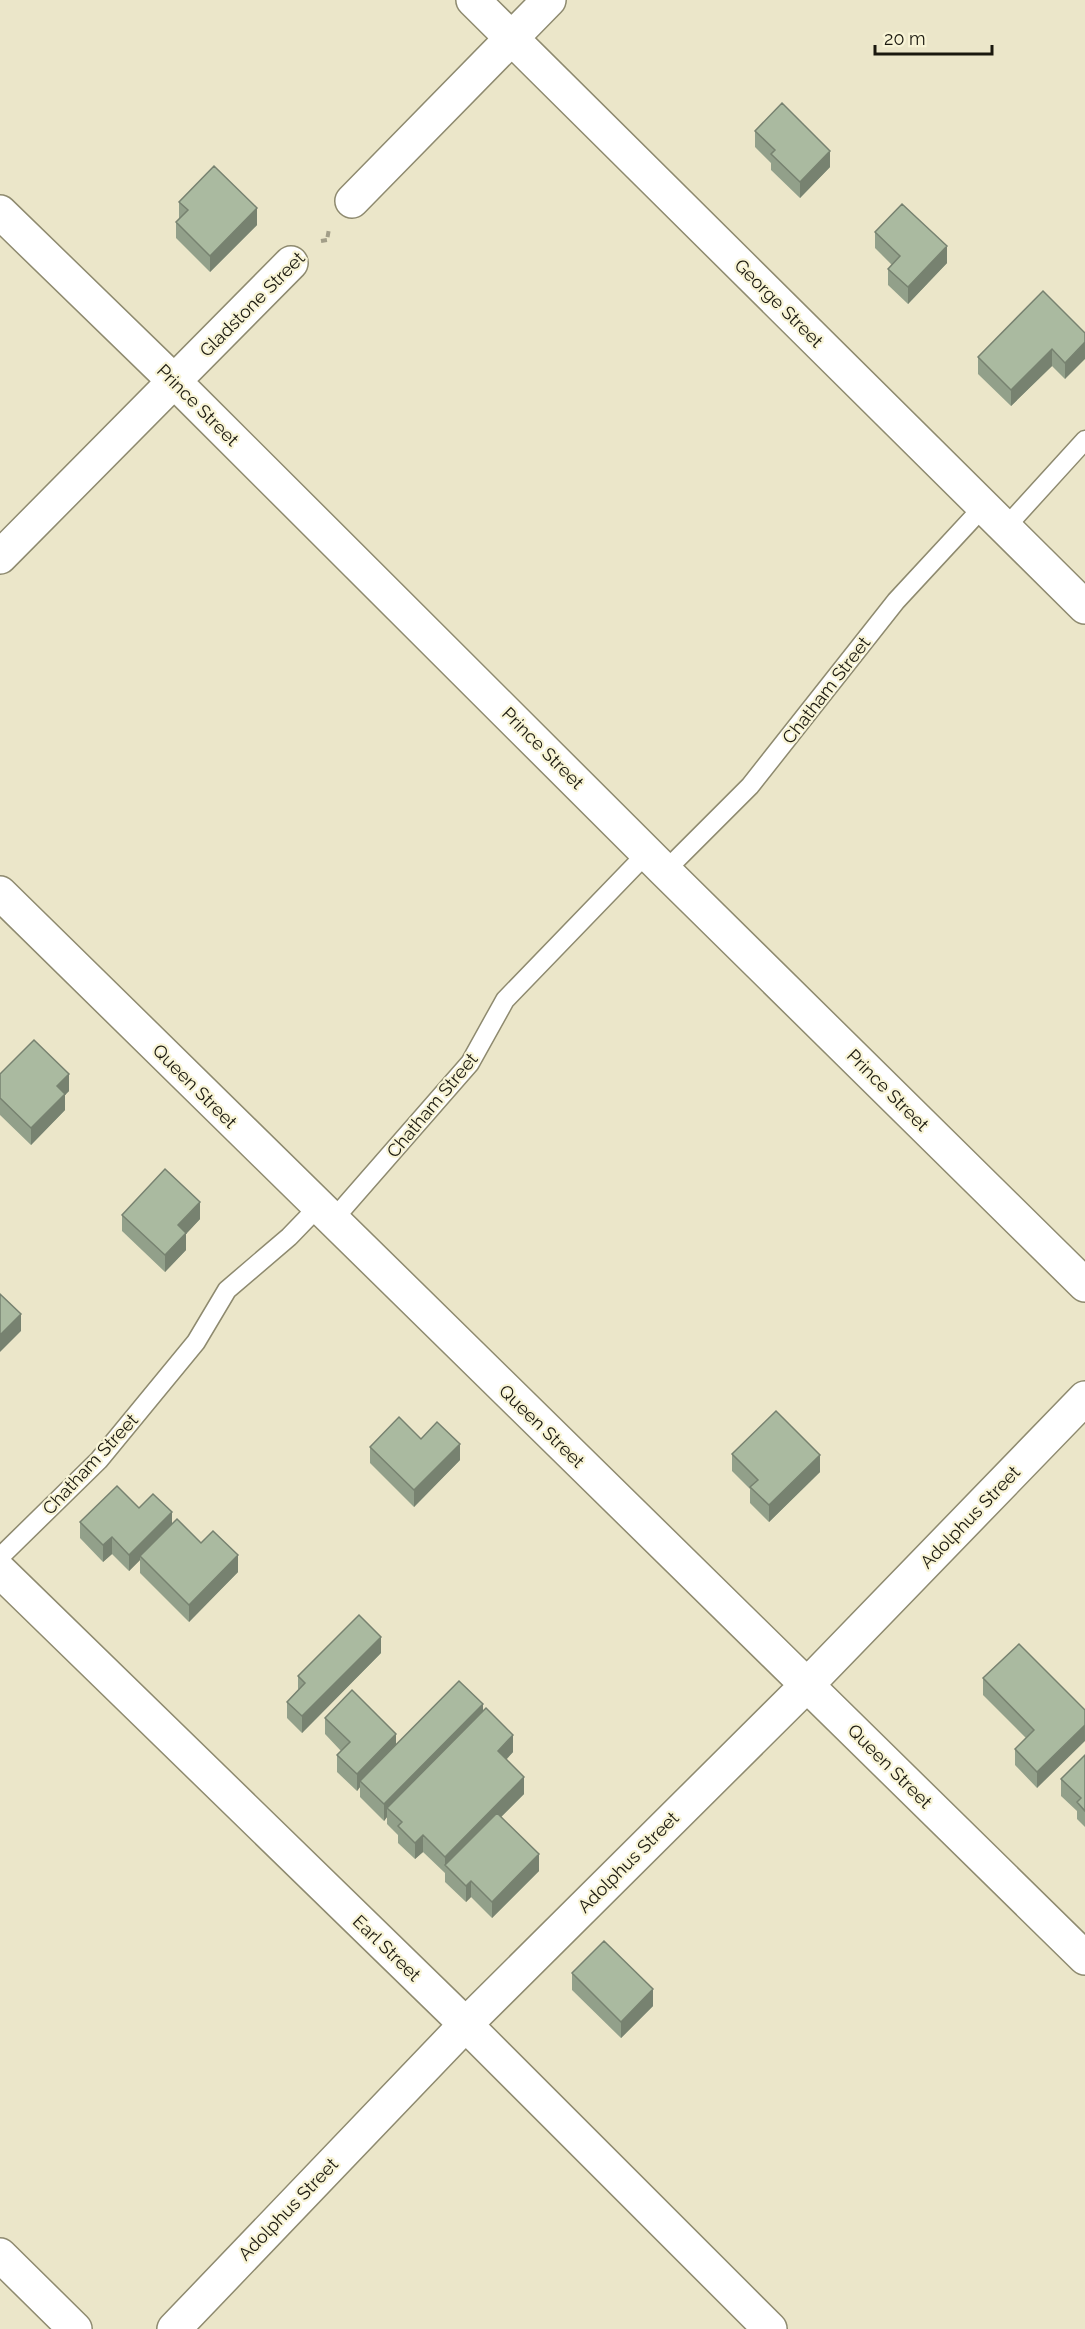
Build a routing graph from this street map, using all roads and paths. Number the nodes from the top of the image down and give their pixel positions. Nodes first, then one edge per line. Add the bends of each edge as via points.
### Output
1 (473, 0) edge
2 (549, 0) edge
3 (511, 38) junction
4 (352, 201) joint
5 (0, 212) edge
6 (291, 263) joint
7 (175, 382) junction
8 (1085, 440) edge
9 (995, 517) junction
10 (0, 557) edge
11 (1085, 607) edge
12 (656, 862) junction
13 (0, 893) edge
14 (325, 1214) junction
15 (1085, 1285) edge
16 (1085, 1398) edge
17 (0, 1557) edge
18 (0, 1571) edge
19 (807, 1685) junction
20 (1085, 1958) edge
21 (465, 2025) junction
22 (0, 2255) edge
23 (75, 2329) edge
24 (174, 2329) edge
25 (770, 2329) edge

1 - 3 street, George Street
2 - 3 street
3 - 4 street
3 - 9 street, George Street
4 - 6 path, Gladstone Street via 331,223 327,240 311,244
5 - 7 street, Prince Street
6 - 7 street, Gladstone Street
7 - 10 street, Gladstone Street
7 - 12 street, Prince Street
8 - 9 lane, Chatham Street
9 - 11 street, George Street
9 - 12 lane, Chatham Street via 896,601 750,786
12 - 14 lane, Chatham Street via 505,1000 470,1064
12 - 15 street, Prince Street
13 - 14 street, Queen Street
14 - 17 lane, Chatham Street via 289,1237 227,1290 196,1342 99,1460
14 - 19 street, Queen Street
16 - 19 street, Adolphus Street
18 - 21 street, Earl Street
19 - 20 street, Queen Street
19 - 21 street, Adolphus Street
21 - 24 street, Adolphus Street
21 - 25 street, Earl Street
22 - 23 street

